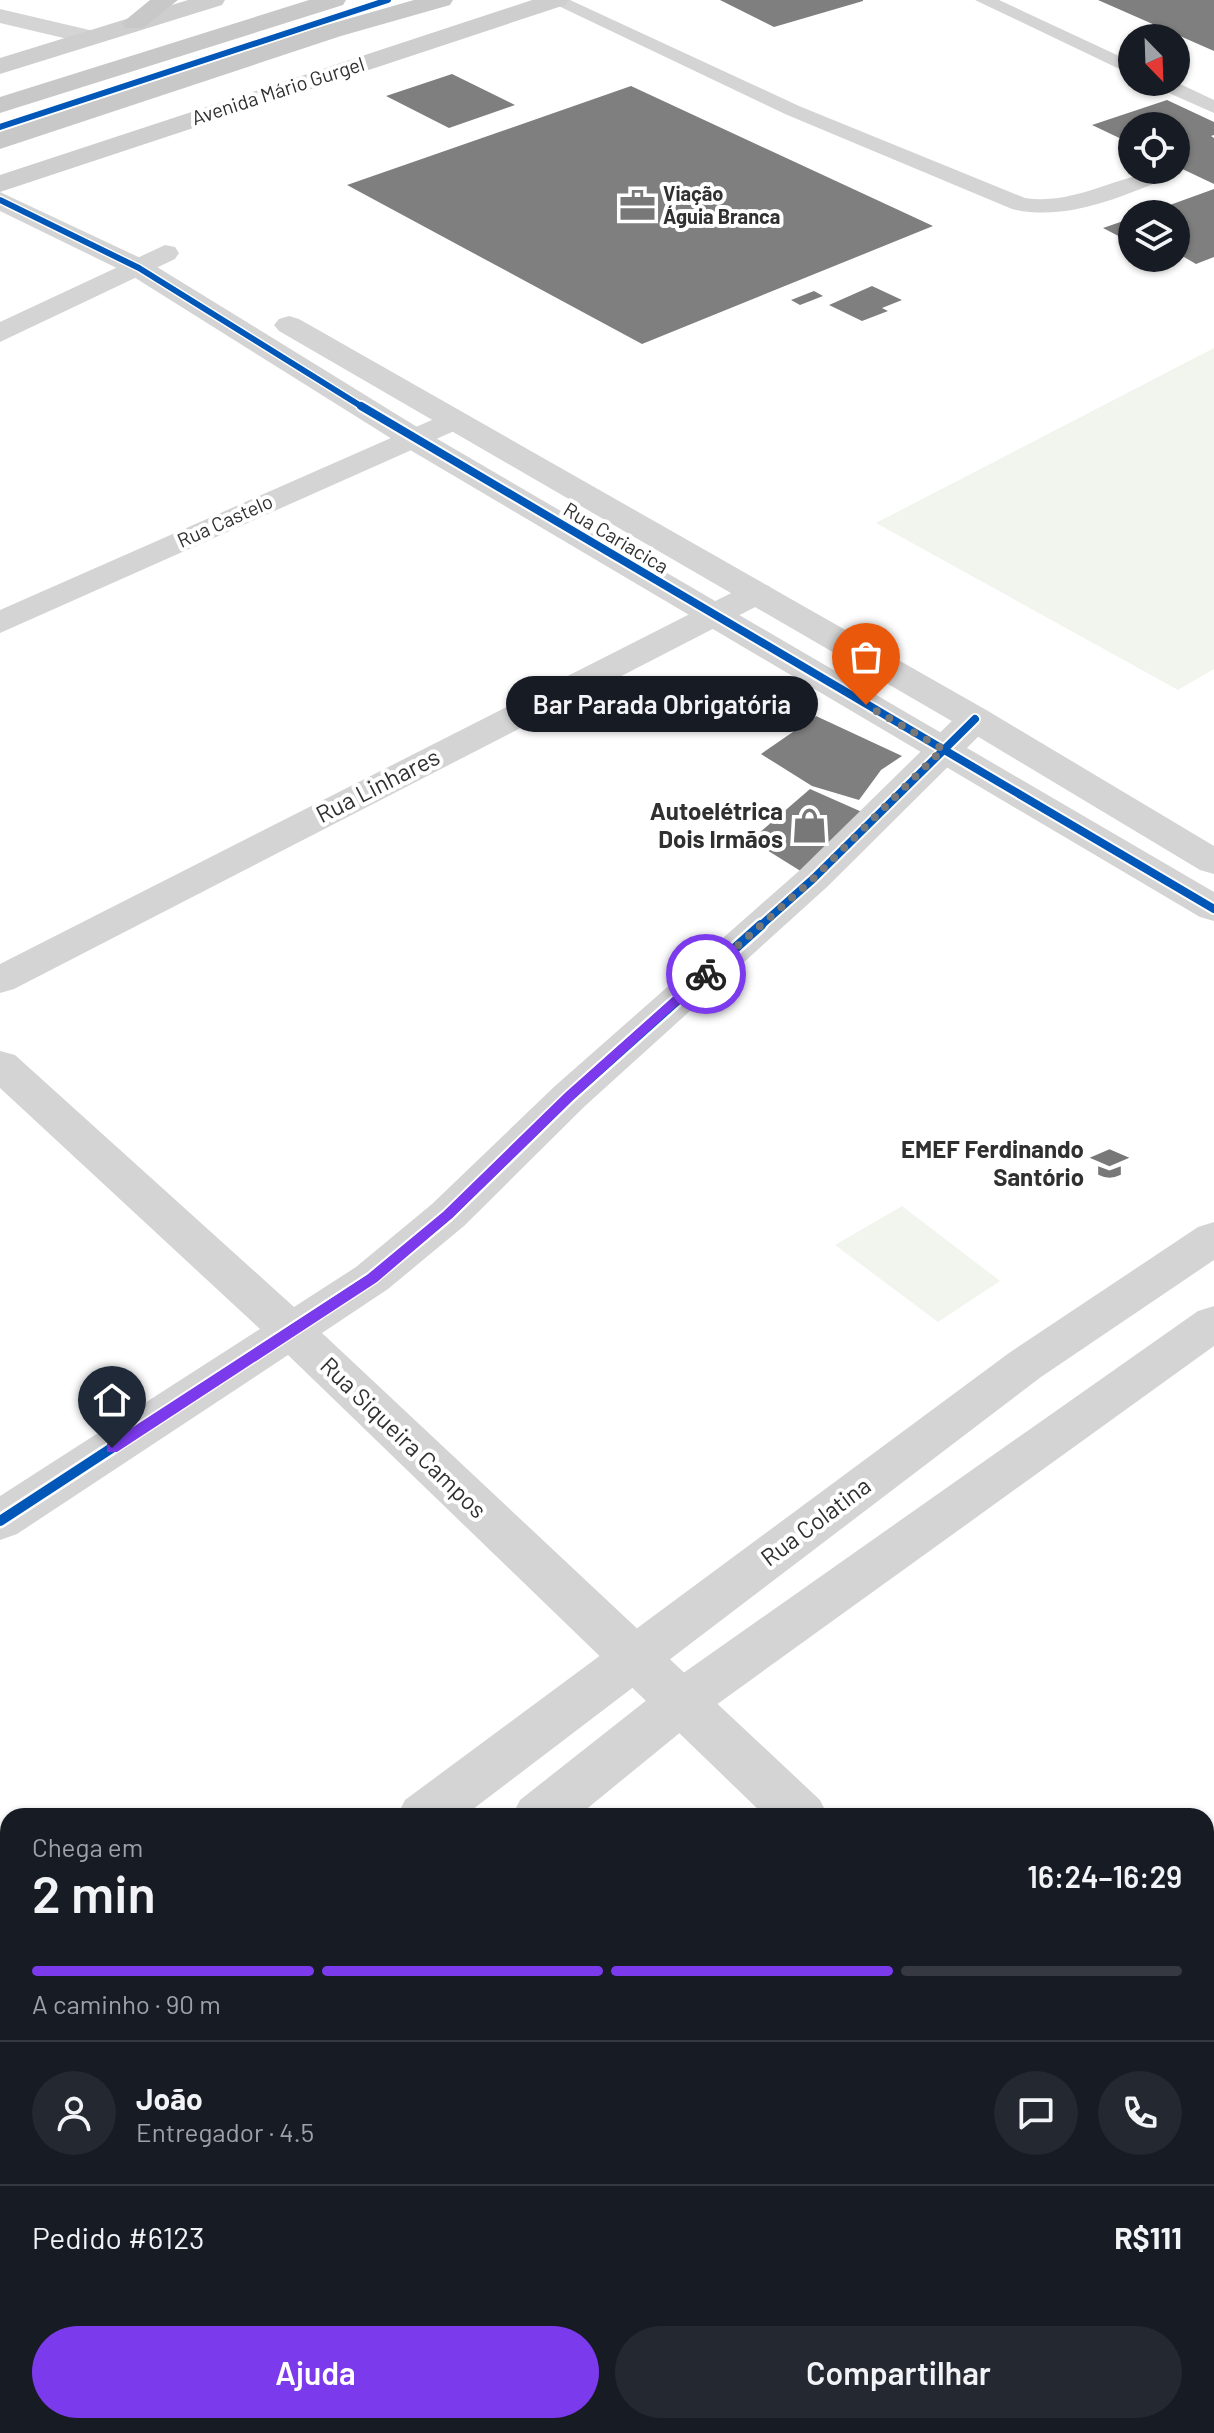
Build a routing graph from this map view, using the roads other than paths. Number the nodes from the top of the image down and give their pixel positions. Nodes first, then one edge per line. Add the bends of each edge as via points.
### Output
1 (166, 0) edge
2 (213, 0) edge
3 (334, 0) edge
4 (441, 0) edge
5 (555, 0) edge
6 (984, 0) edge
7 (0, 16) edge
8 (134, 23) junction
9 (89, 37) junction
10 (1118, 62) edge
11 (0, 66) edge
12 (1190, 96) edge
13 (0, 105) edge
14 (1214, 107) edge
15 (0, 141) edge
16 (43, 169) junction
17 (0, 184) edge
18 (1130, 184) edge
19 (0, 200) edge
20 (164, 262) junction
21 (224, 287) dead end
22 (0, 333) edge
23 (450, 421) junction
24 (411, 437) junction
25 (757, 593) junction
26 (711, 616) junction
27 (0, 623) edge
28 (975, 719) junction
29 (943, 749) junction
30 (1214, 862) edge
31 (1214, 909) edge
32 (0, 980) edge
33 (0, 1065) edge
34 (1214, 1238) edge
35 (1214, 1323) edge
36 (293, 1332) junction
37 (0, 1521) edge
38 (633, 1659) junction
39 (680, 1703) junction
40 (435, 1808) edge
41 (549, 1808) edge
42 (792, 1808) edge

1 - 8 main road
2 - 8 main road
3 - 13 main road
4 - 15 main road, Avenida Mário Gurgel
5 - 16 main road, Avenida Mário Gurgel
5 - 18 lane via 792,110 1020,204 1063,206
6 - 10 lane
7 - 9 street
8 - 9 main road
9 - 11 main road
12 - 14 lane
16 - 17 main road, Avenida Mário Gurgel
16 - 20 street, Rua Cariacica via 40,184 55,199
19 - 20 street, Rua Cariacica
20 - 22 street
20 - 24 street, Rua Cariacica
21 - 23 street, Rua Cariacica
23 - 24 street, Rua Castelo
23 - 25 street, Rua Cariacica
24 - 26 street, Rua Cariacica
24 - 27 street, Rua Castelo
25 - 26 street, Rua Linhares
25 - 28 street, Rua Cariacica
26 - 29 street, Rua Cariacica
26 - 32 street, Rua Linhares
28 - 29 street
28 - 30 street, Rua Cariacica
29 - 31 street, Rua Cariacica
29 - 36 street via 813,879 570,1096 448,1215 372,1278
33 - 36 street, Rua Siqueira Campos
34 - 38 street, Rua Colatina via 1025,1365
35 - 39 street
36 - 37 street
36 - 38 street, Rua Siqueira Campos
38 - 39 street, Rua Siqueira Campos
38 - 40 street, Rua Colatina
39 - 41 street
39 - 42 street, Rua Siqueira Campos

